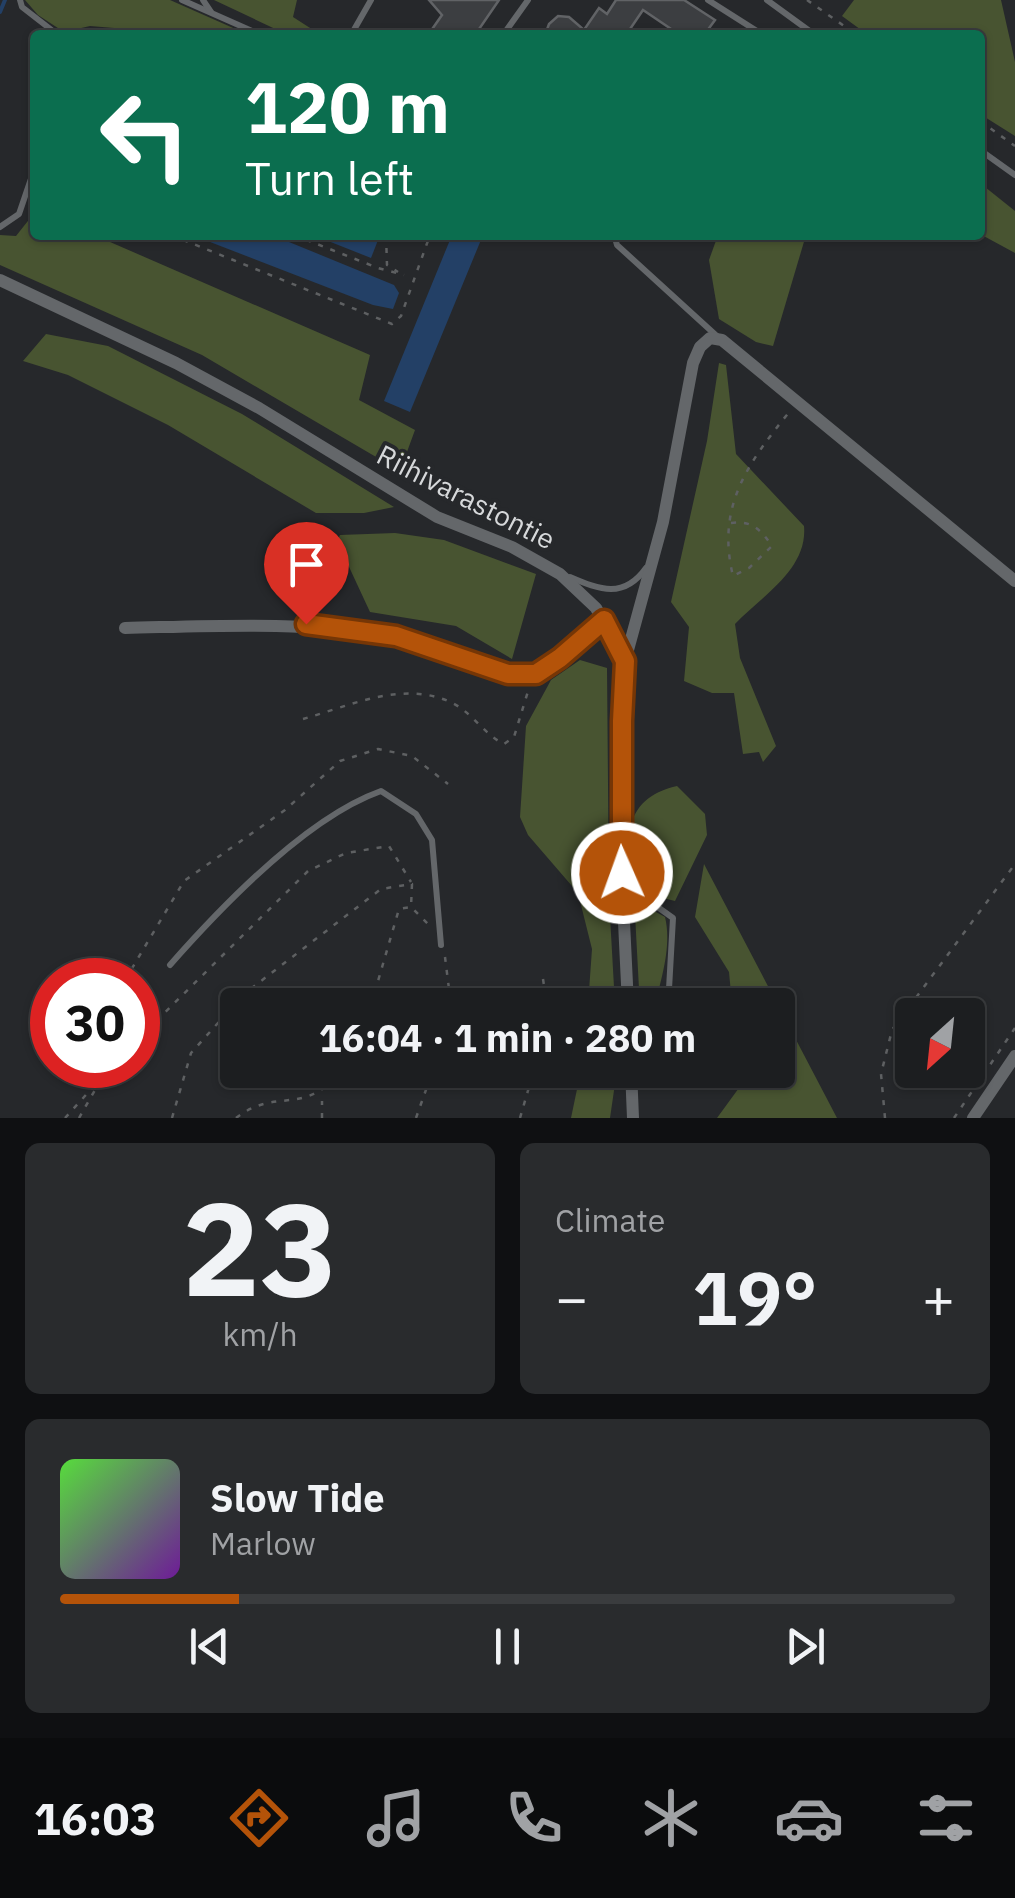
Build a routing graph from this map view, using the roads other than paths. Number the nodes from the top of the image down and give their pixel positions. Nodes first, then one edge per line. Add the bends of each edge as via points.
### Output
1 (20, 0) edge
2 (182, 0) edge
3 (203, 0) edge
4 (371, 0) edge
5 (528, 0) edge
6 (708, 0) edge
7 (767, 0) edge
8 (212, 13) junction
9 (51, 30) edge
10 (251, 30) edge
11 (354, 30) edge
12 (508, 30) edge
13 (755, 30) edge
14 (808, 30) edge
15 (985, 154) edge
16 (1015, 175) edge
17 (30, 181) edge
18 (0, 227) edge
19 (615, 240) edge
20 (0, 280) edge
21 (722, 340) junction
22 (654, 556) junction
23 (541, 564) junction
24 (1015, 581) edge
25 (604, 620) junction
26 (124, 628) dead end
27 (625, 661) junction
28 (623, 906) junction
29 (442, 945) road end
30 (170, 964) dead end
31 (627, 986) joint
32 (629, 988) edge
33 (669, 988) edge
34 (1013, 1063) edge
35 (632, 1088) edge
36 (633, 1118) edge
37 (973, 1118) edge

1 - 9 lane
2 - 8 lane
3 - 8 lane
4 - 11 lane
5 - 12 lane
6 - 13 lane
7 - 14 lane
8 - 10 lane
15 - 16 lane
17 - 18 lane via 19,214
19 - 21 lane
20 - 23 street, Riihivarastontie via 176,363 437,517
21 - 22 street via 710,338 693,364
21 - 24 street
22 - 23 lane via 628,587 608,590
22 - 27 street
23 - 25 street, Riihivarastontie
25 - 26 street via 536,674 508,674 396,636 306,624
25 - 27 street, Riihivarastontie
27 - 28 street, Riihivarastontie
28 - 31 street, Riihivarastontie
28 - 33 lane via 652,904 674,918
29 - 30 lane via 432,840 416,814 381,790 354,800 294,846
31 - 32 lane
34 - 37 street
35 - 36 street

